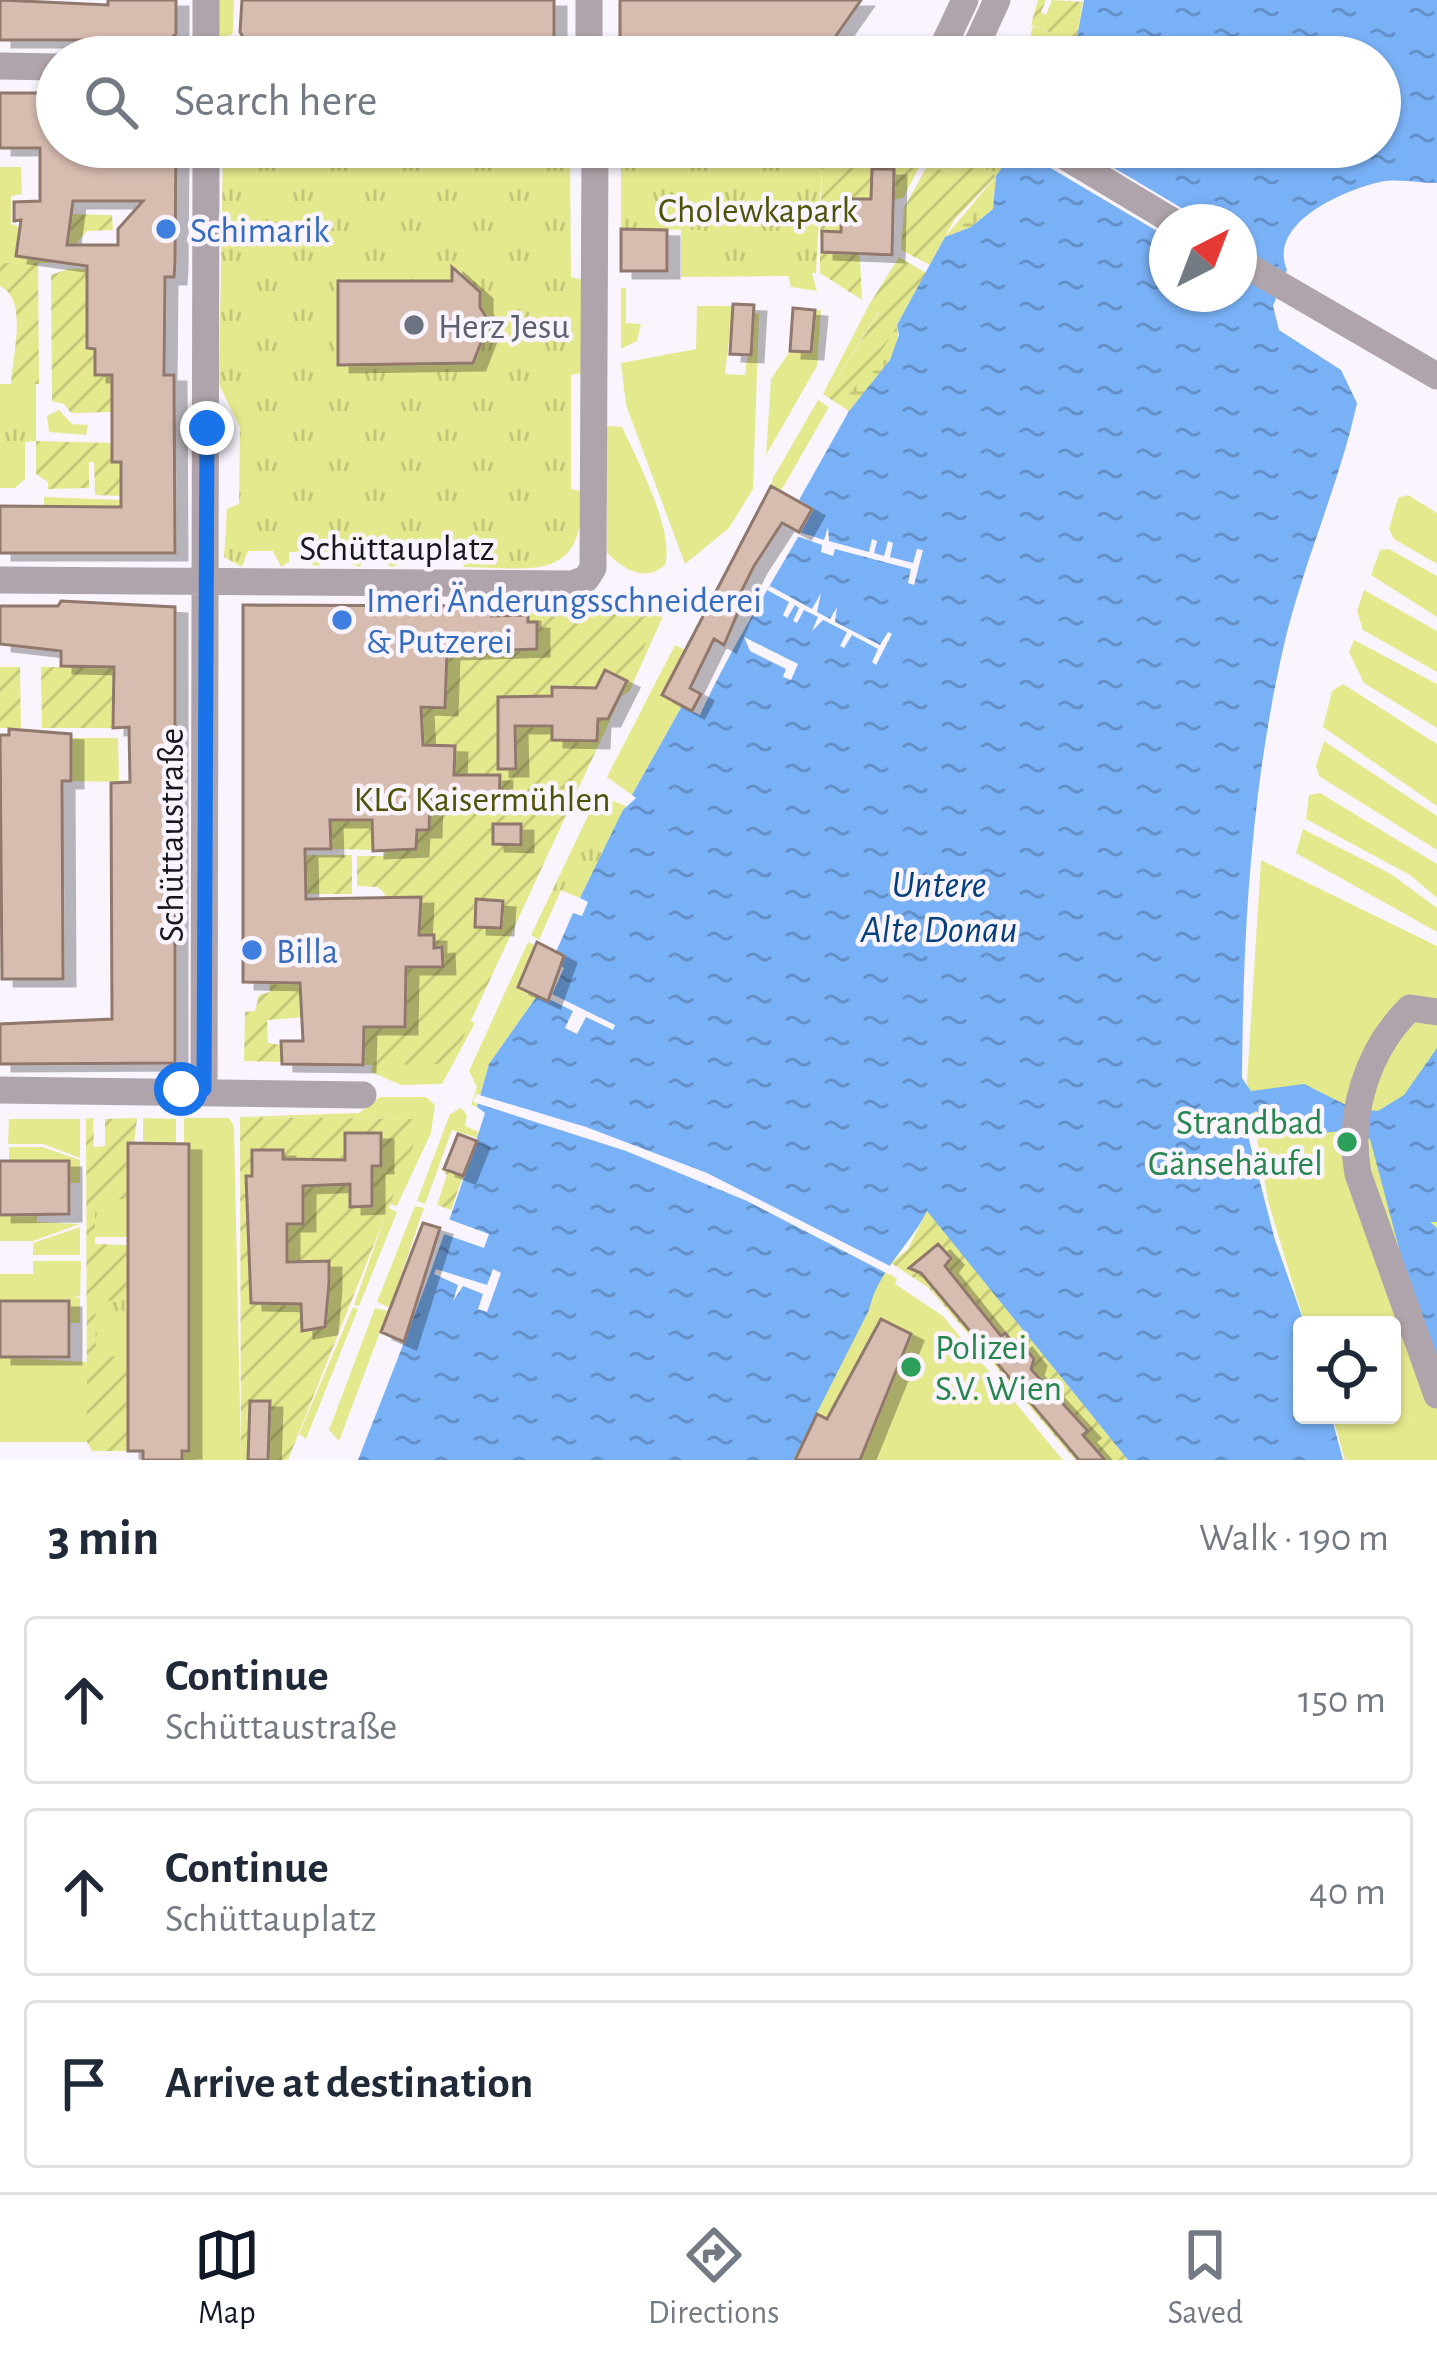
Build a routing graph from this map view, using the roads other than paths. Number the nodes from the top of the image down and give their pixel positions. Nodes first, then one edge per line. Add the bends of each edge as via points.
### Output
1 (206, 0) edge
2 (589, 0) edge
3 (997, 0) edge
4 (961, 8) edge
5 (206, 36) edge
6 (589, 36) edge
7 (948, 36) edge
8 (981, 36) edge
9 (0, 66) edge
10 (36, 67) edge
11 (206, 168) edge
12 (595, 168) edge
13 (1084, 168) edge
14 (1149, 207) edge
15 (1257, 272) edge
16 (1437, 376) edge
17 (0, 580) edge
18 (208, 582) junction
19 (1437, 1012) edge
20 (204, 1089) junction
21 (0, 1090) edge
22 (363, 1094) dead end
23 (1437, 1395) edge

1 - 5 street
2 - 6 street
3 - 8 street
4 - 7 street
9 - 10 street
11 - 18 street
12 - 18 street, Schüttauplatz via 593,568 586,580
13 - 14 street
15 - 16 street
17 - 18 street, Schüttauplatz
18 - 20 street, Schüttaustraße
19 - 23 street via 1410,1008 1387,1030 1352,1144
20 - 21 street
20 - 22 street

